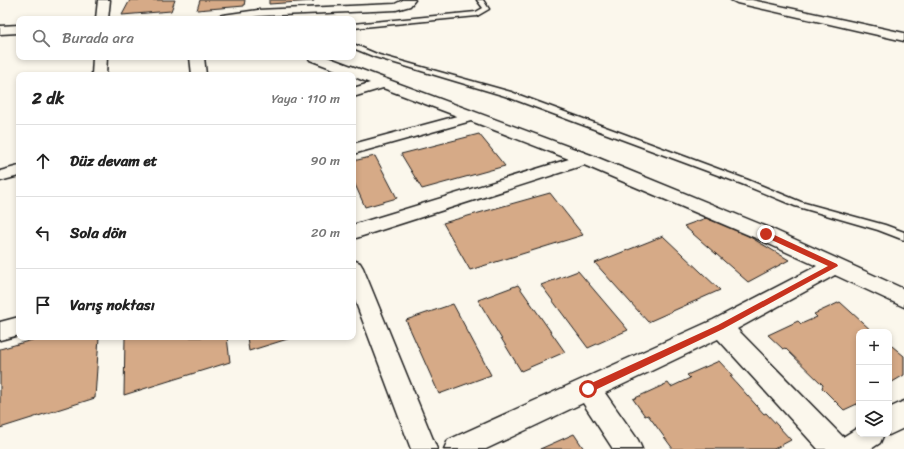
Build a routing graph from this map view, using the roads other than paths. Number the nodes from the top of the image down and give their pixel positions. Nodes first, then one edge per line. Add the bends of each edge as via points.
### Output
1 (104, 0) edge
2 (410, 0) edge
3 (480, 0) edge
4 (737, 0) edge
5 (102, 16) edge
6 (240, 16) edge
7 (356, 26) edge
8 (16, 29) edge
9 (0, 30) edge
10 (904, 37) edge
11 (356, 47) edge
12 (100, 60) edge
13 (197, 60) edge
14 (324, 60) edge
15 (100, 72) edge
16 (199, 72) edge
17 (355, 72) edge
18 (356, 73) edge
19 (383, 83) junction
20 (356, 92) edge
21 (473, 116) junction
22 (356, 147) edge
23 (585, 159) junction
24 (16, 173) edge
25 (0, 176) edge
26 (356, 231) edge
27 (904, 236) edge
28 (835, 266) junction
29 (356, 276) edge
30 (904, 298) edge
31 (16, 327) edge
32 (721, 327) junction
33 (0, 331) edge
34 (588, 389) junction
35 (904, 413) edge
36 (892, 420) edge
37 (866, 437) edge
38 (424, 449) edge
39 (457, 449) edge
40 (630, 449) edge
41 (836, 449) edge
42 (847, 449) edge

1 - 5 street
2 - 6 street via 396,7
3 - 7 lane via 486,9 477,14
4 - 10 street
8 - 9 street
11 - 27 lane via 377,56 508,94 798,204 882,227
12 - 15 street
13 - 16 street
14 - 17 street
18 - 19 street
19 - 20 street
19 - 21 street
21 - 22 street
21 - 23 street
23 - 26 street
23 - 28 street via 766,234
24 - 25 street
28 - 30 street
28 - 32 street
29 - 38 street
31 - 33 street
32 - 34 street
32 - 41 street
34 - 39 street
34 - 40 street
35 - 36 street
37 - 42 street

